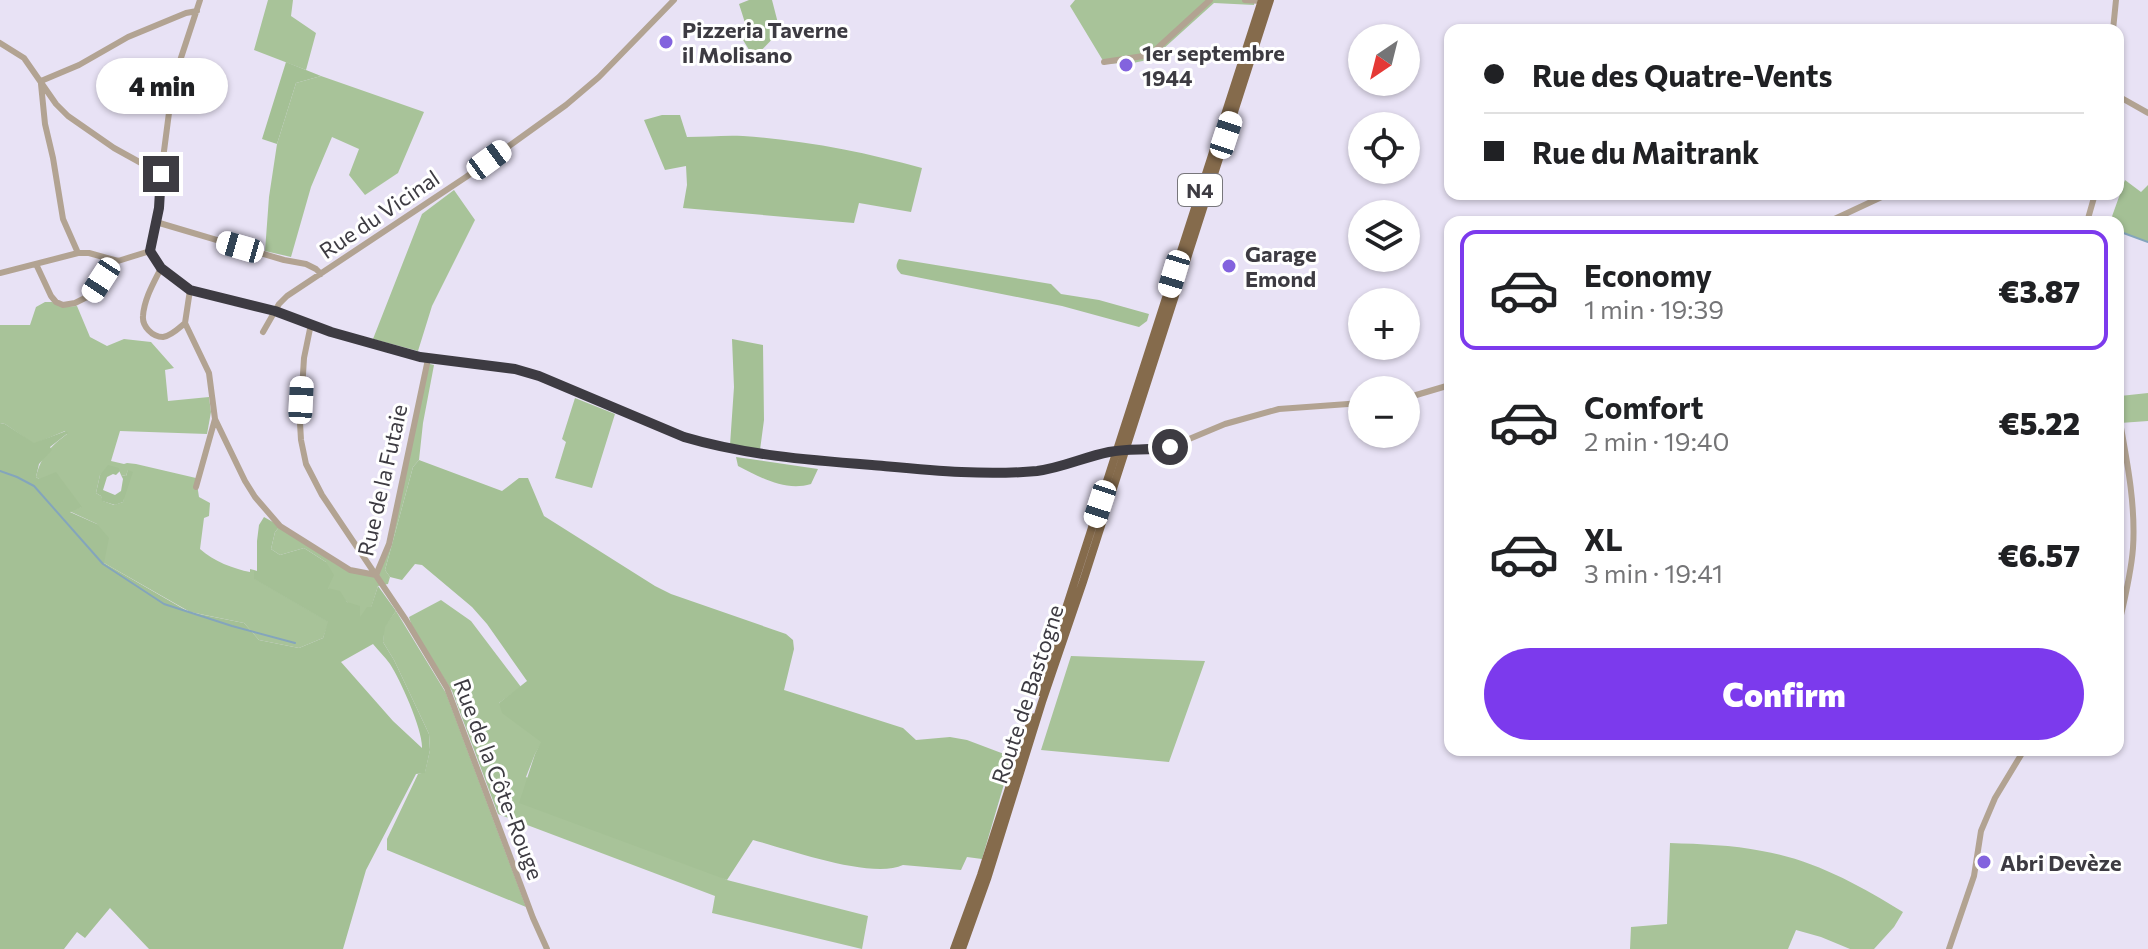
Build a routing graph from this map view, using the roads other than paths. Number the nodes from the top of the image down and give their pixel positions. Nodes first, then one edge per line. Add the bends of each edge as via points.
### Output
1 (200, 0) edge
2 (674, 0) edge
3 (1210, 0) edge
4 (1245, 0) edge
5 (1264, 0) edge
6 (2116, 0) edge
7 (197, 11) junction
8 (2114, 24) edge
9 (0, 43) edge
10 (1104, 62) dead end
11 (41, 81) junction
12 (2124, 99) edge
13 (2148, 113) edge
14 (161, 174) junction
15 (1875, 200) edge
16 (1841, 216) edge
17 (156, 222) junction
18 (150, 251) junction
19 (78, 253) junction
20 (118, 261) junction
21 (36, 264) junction
22 (161, 268) junction
23 (0, 273) edge
24 (321, 274) junction
25 (190, 290) junction
26 (275, 311) junction
27 (185, 323) junction
28 (311, 324) junction
29 (263, 332) dead end
30 (428, 359) junction
31 (1444, 387) edge
32 (1420, 394) edge
33 (1348, 404) edge
34 (215, 419) junction
35 (1121, 451) junction
36 (2124, 451) edge
37 (196, 487) dead end
38 (376, 575) junction
39 (2124, 600) edge
40 (2020, 756) edge
41 (965, 947) edge
42 (547, 949) edge
43 (954, 949) edge
44 (1949, 949) edge

1 - 7 street
2 - 24 street, Rue du Vicinal via 583,91
3 - 10 street via 1150,55
4 - 5 street
5 - 35 main road, Route de Bastogne / N4
6 - 8 street
7 - 11 street via 128,37
7 - 14 street via 173,82
9 - 11 street via 24,58
11 - 14 street via 56,104 80,125
11 - 19 street via 63,219
12 - 13 street
14 - 17 street
15 - 16 street
17 - 18 street
17 - 24 street via 306,264
18 - 20 street
18 - 22 street
19 - 20 street
19 - 21 street
20 - 21 street via 91,295 63,305 51,296
21 - 23 street
22 - 25 street
22 - 27 street via 149,292 146,327 165,337
24 - 26 street, Rue du Vicinal via 282,300
25 - 26 street
25 - 27 street
26 - 28 street
26 - 29 street
27 - 34 street via 209,373
28 - 30 street
28 - 38 street, Rue de la Futaie via 302,377 303,453 322,495
30 - 35 street via 515,369 684,437 760,454 948,472 1010,472
30 - 38 street, Rue de la Futaie via 389,544
31 - 32 street
33 - 35 street via 1279,409 1170,447
34 - 37 street
34 - 38 street via 245,481 280,526 350,570
35 - 41 main road, Route de Bastogne / N4
35 - 43 main road, Route de Bastogne / N4
36 - 39 street via 2133,510
38 - 42 street, Rue de la Côte-Rouge via 454,702
40 - 44 street via 1981,831 1974,876

